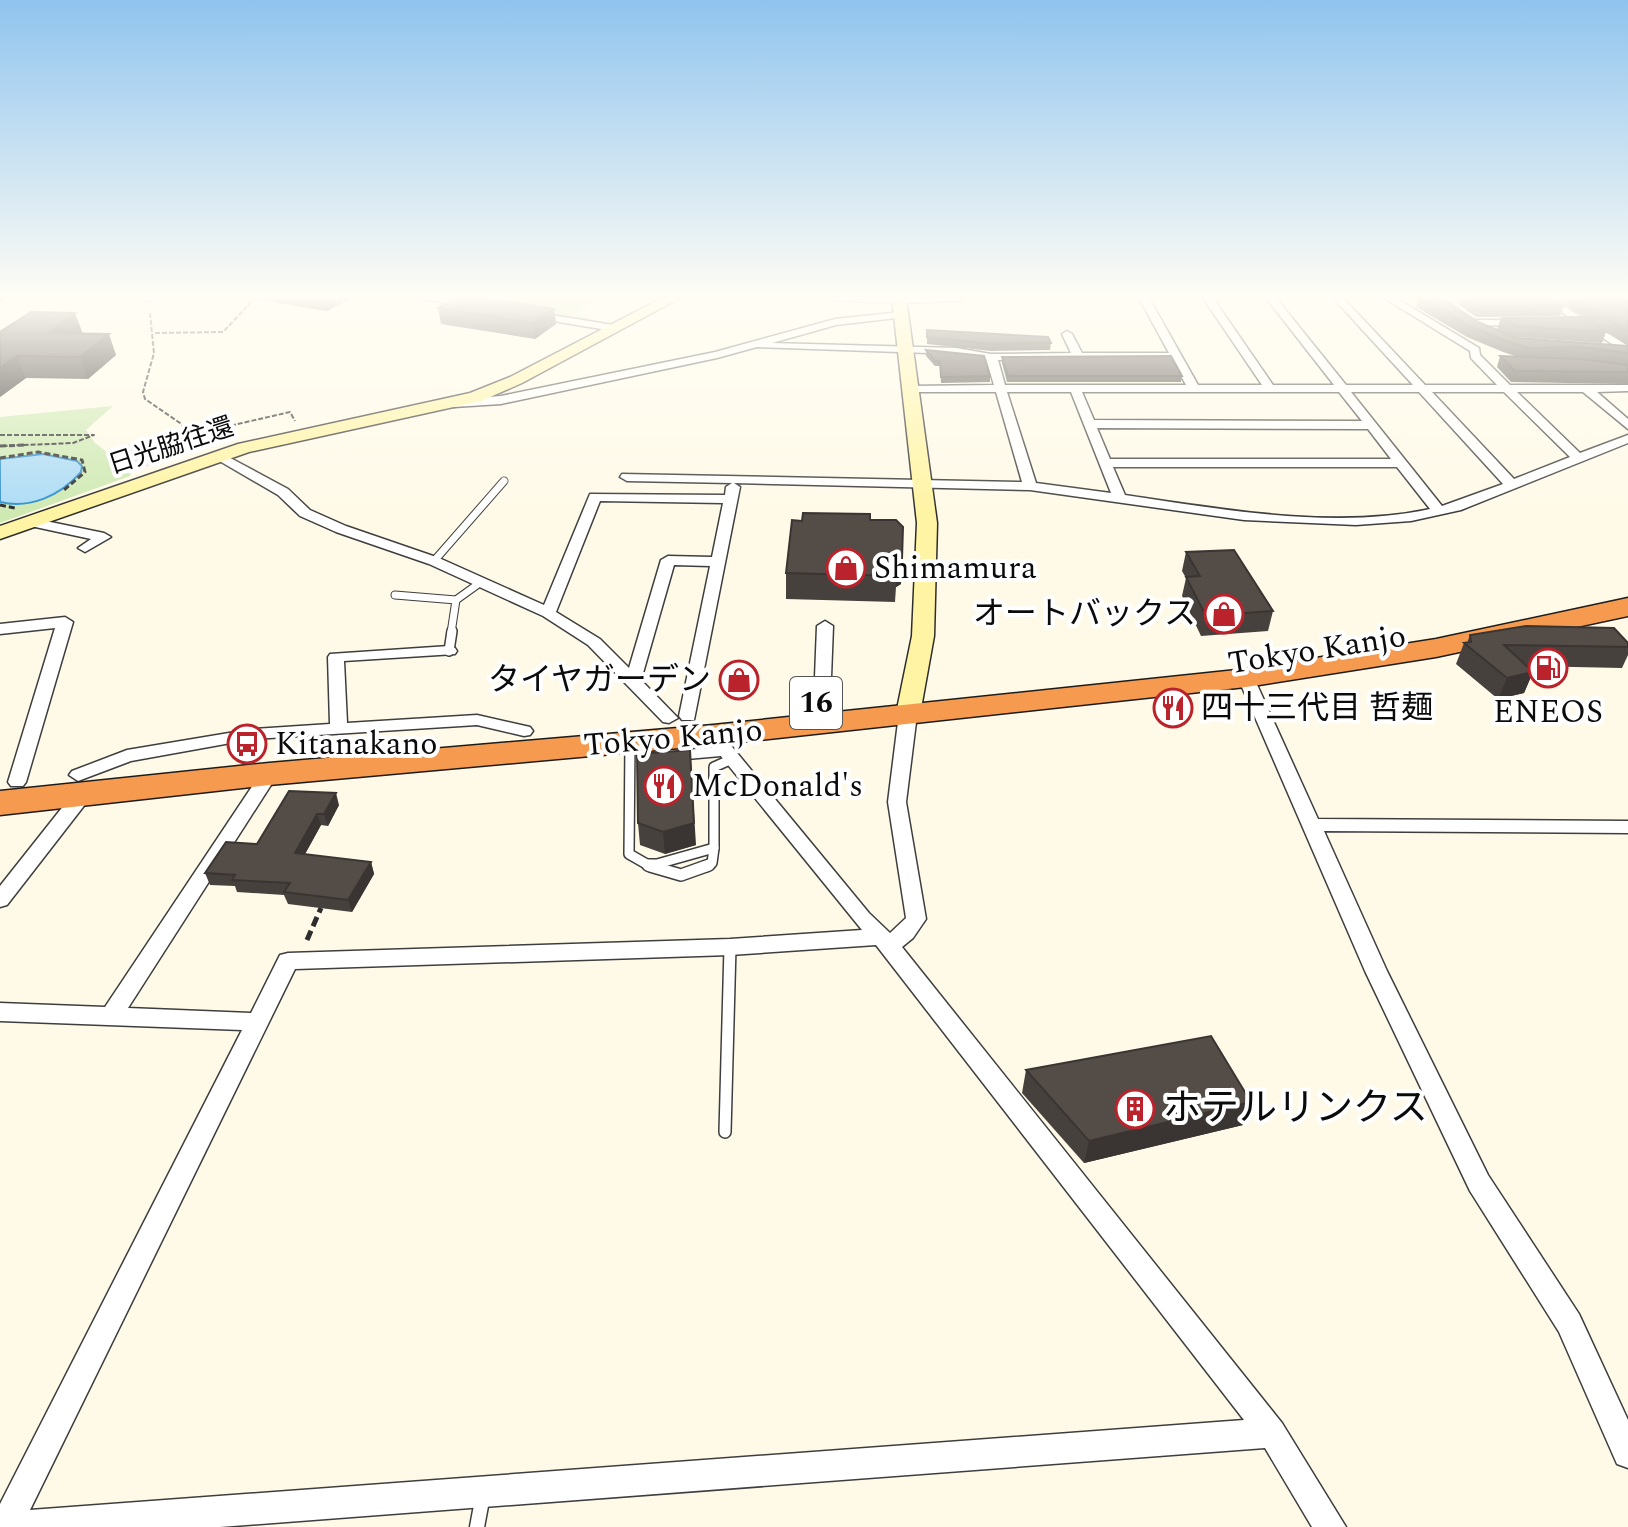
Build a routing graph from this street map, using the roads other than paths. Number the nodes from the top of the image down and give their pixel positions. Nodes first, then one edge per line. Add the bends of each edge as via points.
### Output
1 (536, 369) edge
2 (642, 369) edge
3 (909, 369) edge
4 (995, 369) edge
5 (1183, 369) edge
6 (1257, 369) edge
7 (1328, 369) edge
8 (1405, 369) edge
9 (1489, 369) edge
10 (1628, 388) edge
11 (911, 389) junction
12 (1001, 389) junction
13 (1075, 389) junction
14 (1194, 389) junction
15 (1270, 389) junction
16 (1344, 389) junction
17 (1423, 389) junction
18 (1509, 389) junction
19 (1588, 390) junction
20 (454, 403) junction
21 (1089, 424) junction
22 (1372, 425) junction
23 (1628, 425) edge
24 (1628, 439) edge
25 (214, 457) junction
26 (1578, 458) junction
27 (1105, 463) junction
28 (1402, 463) junction
29 (627, 477) dead end
30 (734, 479) junction
31 (504, 481) dead end
32 (923, 483) junction
33 (1030, 486) junction
34 (1513, 486) junction
35 (730, 499) junction
36 (1120, 499) junction
37 (1439, 511) junction
38 (31, 522) junction
39 (0, 533) edge
40 (85, 548) dead end
41 (434, 561) junction
42 (718, 562) junction
43 (481, 582) junction
44 (1628, 591) edge
45 (395, 595) dead end
46 (456, 600) junction
47 (1628, 607) edge
48 (548, 613) junction
49 (825, 626) dead end
50 (0, 629) edge
51 (449, 651) joint
52 (1246, 678) junction
53 (634, 679) junction
54 (822, 703) junction
55 (910, 704) junction
56 (339, 729) junction
57 (524, 731) junction
58 (706, 736) junction
59 (636, 753) junction
60 (662, 757) edge
61 (269, 774) junction
62 (81, 785) junction
63 (6, 789) edge
64 (1311, 825) junction
65 (1628, 827) edge
66 (714, 848) junction
67 (650, 866) junction
68 (0, 900) edge
69 (884, 941) junction
70 (730, 947) junction
71 (0, 1012) edge
72 (111, 1016) junction
73 (257, 1022) junction
74 (725, 1132) dead end
75 (1272, 1433) junction
76 (1628, 1453) edge
77 (484, 1492) junction
78 (5, 1527) edge
79 (13, 1527) edge
80 (477, 1527) edge
81 (1330, 1527) edge

1 - 20 street, 日光脇往還
2 - 20 street via 501,400
3 - 11 street
4 - 12 street
5 - 14 street
6 - 15 street
7 - 16 street
8 - 17 street
9 - 18 street
10 - 19 street
11 - 12 street
11 - 32 street
12 - 13 street
12 - 33 street
13 - 14 street
13 - 21 street
14 - 15 street
15 - 16 street
16 - 17 street
16 - 22 street
17 - 18 street
17 - 34 street
18 - 19 street
18 - 26 street
19 - 23 street
20 - 25 street, 日光脇往還
21 - 22 street
21 - 27 street
22 - 28 street
24 - 26 street
25 - 38 street, 日光脇往還
25 - 41 street via 283,492 305,513
26 - 34 street
27 - 28 street
27 - 36 street
28 - 37 street
29 - 30 street
30 - 32 street
30 - 35 street
31 - 41 lane
32 - 33 street
32 - 55 street via 926,600
33 - 36 street
34 - 37 street
35 - 42 street
35 - 48 street via 595,497
36 - 37 street via 1307,521
38 - 39 street, 日光脇往還
38 - 40 street via 104,537
41 - 43 street
42 - 53 street via 668,560
42 - 58 street
43 - 46 lane
43 - 48 street
44 - 55 highway, Tokyo Kanjo / 16 via 1326,650
45 - 46 lane
46 - 51 lane
47 - 52 highway, Tokyo Kanjo / 16 via 1436,648
48 - 53 street via 594,642
49 - 54 street
50 - 63 street via 65,622
51 - 56 street via 336,657
52 - 55 highway, Tokyo Kanjo / 16
52 - 64 street
53 - 58 street
54 - 55 highway, Tokyo Kanjo / 16
54 - 58 highway, Tokyo Kanjo / 16
55 - 58 highway, Tokyo Kanjo / 16
55 - 69 street via 897,802 916,919 906,933
56 - 57 street via 477,720
56 - 62 street via 253,734 127,756
57 - 58 highway, Tokyo Kanjo / 16
57 - 62 highway, Tokyo Kanjo / 16
58 - 59 highway, Tokyo Kanjo / 16
58 - 60 lane
58 - 66 lane via 714,767
58 - 69 street
59 - 61 highway, Tokyo Kanjo / 16
59 - 67 lane via 629,854
61 - 62 highway, Tokyo Kanjo / 16
61 - 72 street
62 - 63 highway, Tokyo Kanjo / 16
62 - 68 street
64 - 65 street
64 - 76 street via 1479,1183 1569,1323
66 - 67 lane
66 - 67 lane via 712,863 695,873 667,876
69 - 70 street
69 - 75 street
70 - 73 street via 288,961
70 - 74 lane
71 - 72 street
72 - 73 street
73 - 78 street
75 - 77 street
75 - 81 street
77 - 79 street
77 - 80 lane

